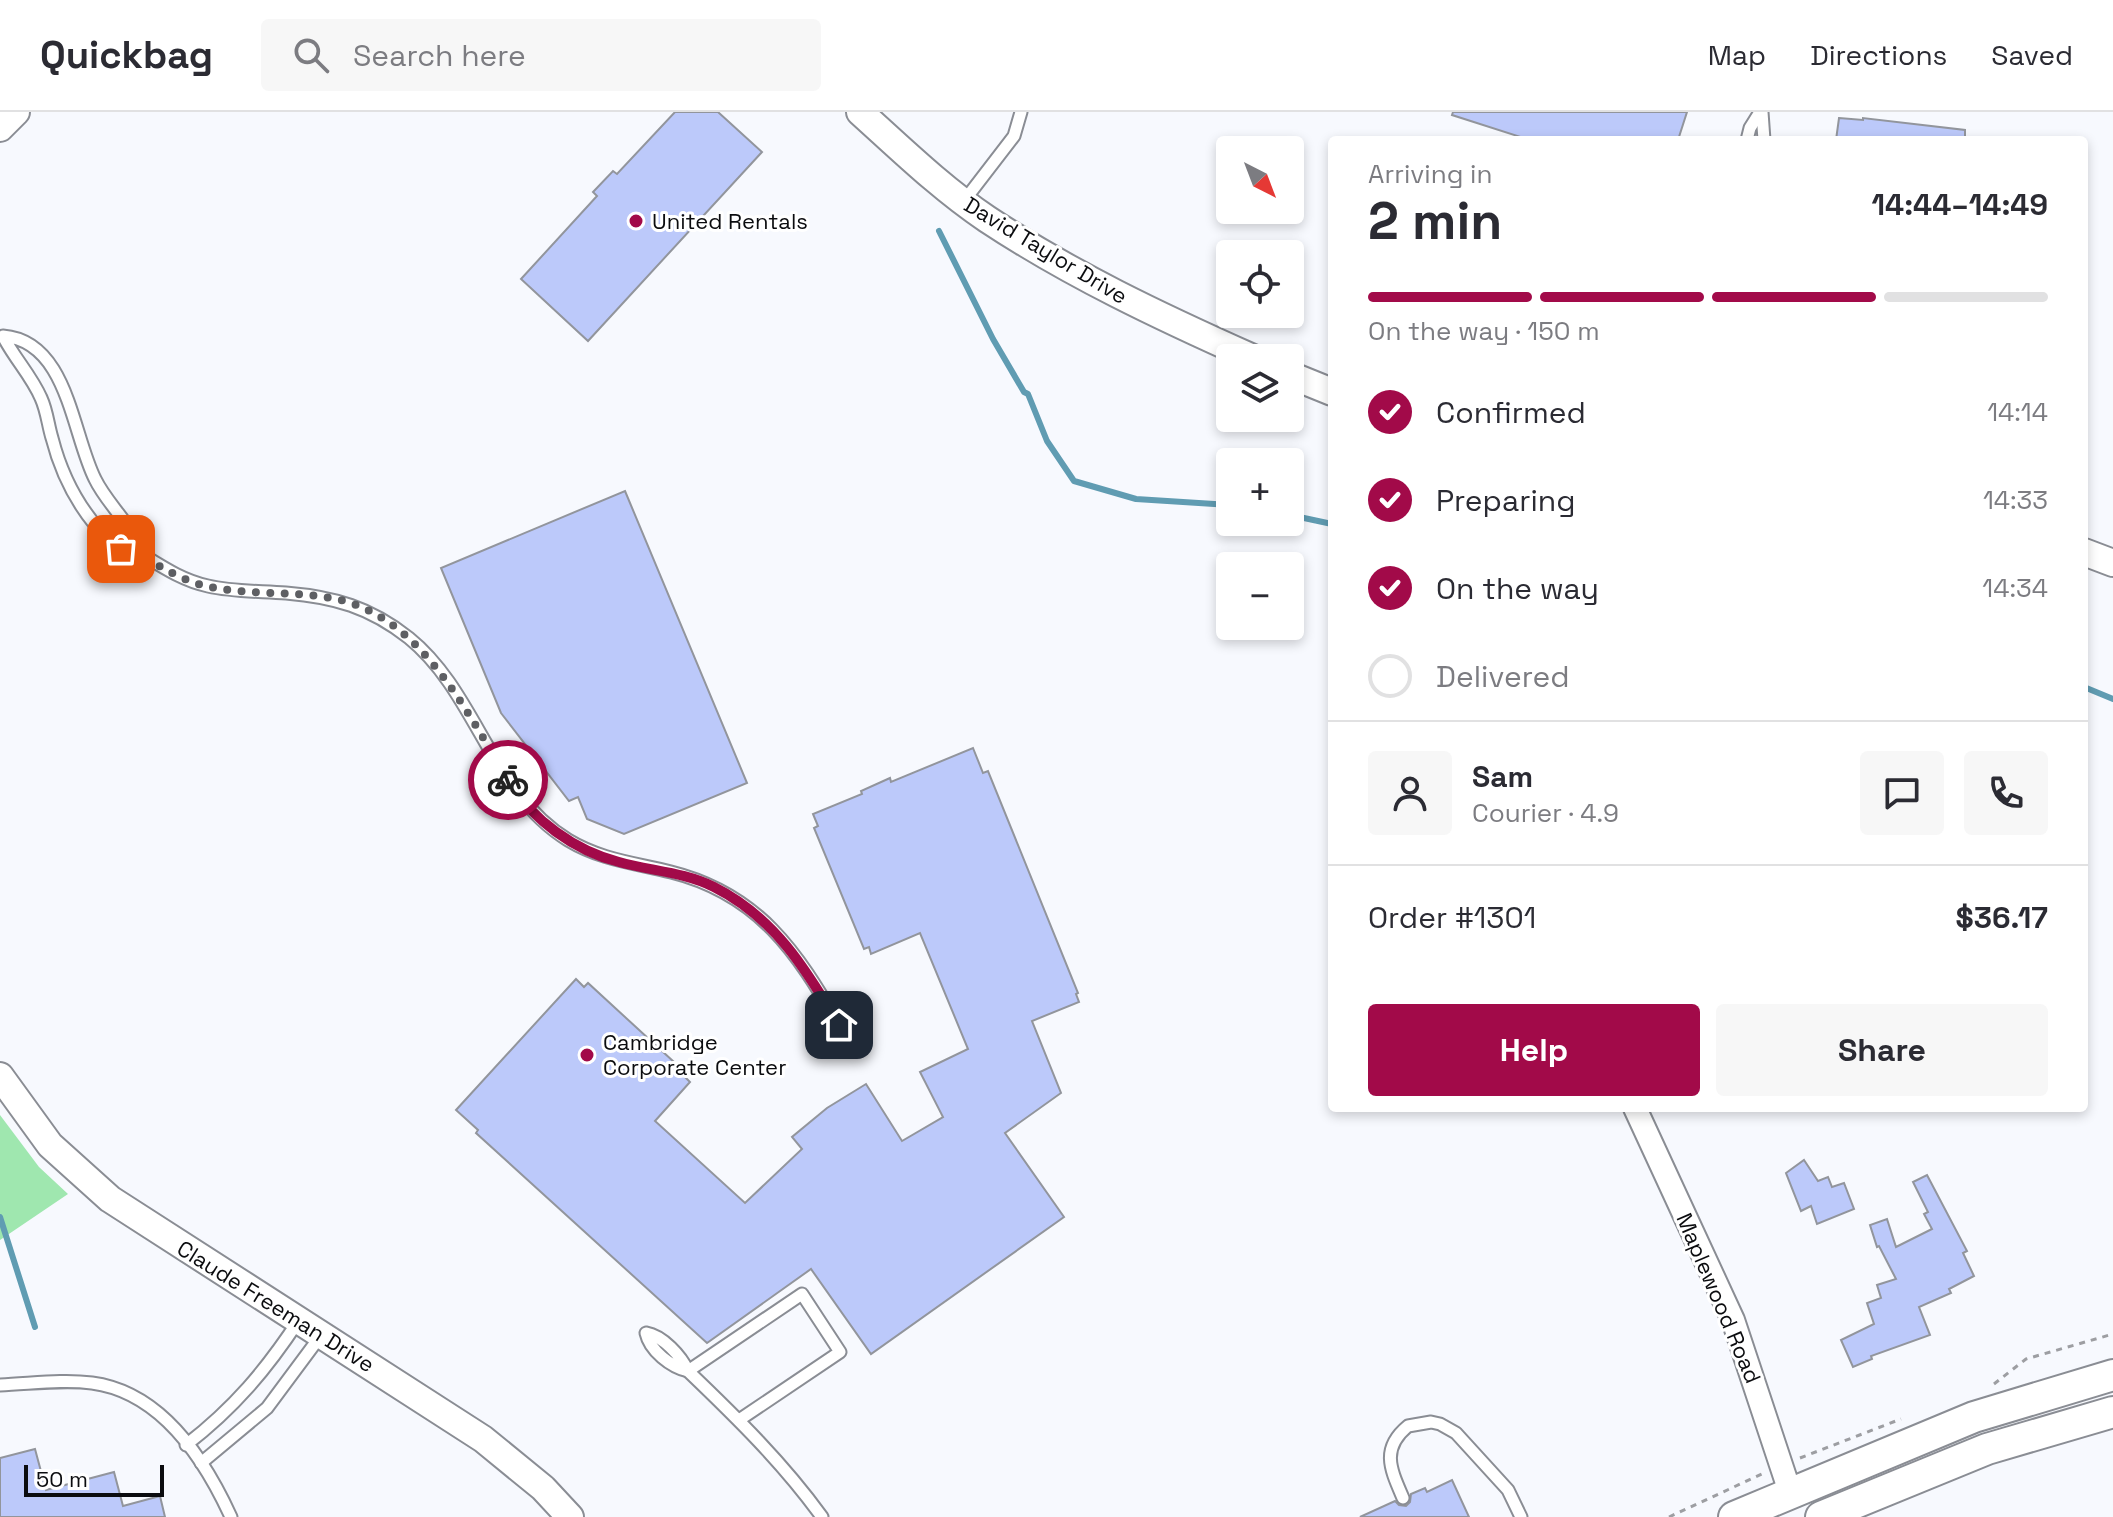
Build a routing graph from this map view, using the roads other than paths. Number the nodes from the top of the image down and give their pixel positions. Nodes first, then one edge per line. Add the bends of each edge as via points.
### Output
1 (16, 112) edge
2 (860, 112) edge
3 (1021, 112) edge
4 (1761, 112) edge
5 (0, 128) edge
6 (1748, 136) edge
7 (1764, 136) edge
8 (963, 201) junction
9 (1, 336) edge
10 (1223, 344) edge
11 (1304, 381) edge
12 (1328, 390) edge
13 (140, 553) junction
14 (2088, 554) edge
15 (2113, 563) edge
16 (839, 1025) dead end
17 (0, 1076) edge
18 (1637, 1112) edge
19 (300, 1320) junction
20 (322, 1334) junction
21 (2113, 1375) edge
22 (0, 1385) edge
23 (2113, 1412) edge
24 (739, 1420) junction
25 (186, 1445) junction
26 (201, 1463) junction
27 (1790, 1492) junction
28 (1403, 1498) dead end
29 (231, 1517) edge
30 (570, 1517) edge
31 (822, 1517) edge
32 (1521, 1517) edge
33 (1734, 1517) edge
34 (1821, 1517) edge

1 - 5 street
2 - 8 street, David Taylor Drive
3 - 8 lane via 1014,136
4 - 6 lane
4 - 7 lane
8 - 10 street, David Taylor Drive via 1081,275
9 - 13 lane via 40,395 61,469 79,503 117,548
9 - 13 lane via 33,348 57,377 89,466 134,534
11 - 12 street
13 - 16 lane via 205,586 342,600 394,628 438,669 512,787 542,819 586,850 695,879 756,914 798,958
14 - 15 street
17 - 19 street, Claude Freeman Drive via 37,1129 95,1187
18 - 27 street, Maplewood Road via 1733,1320
19 - 20 street, Claude Freeman Drive
19 - 25 lane via 263,1373
20 - 26 lane via 267,1408
20 - 30 street, Claude Freeman Drive via 503,1454
21 - 27 main road via 1974,1417
22 - 25 lane via 91,1383 129,1392 155,1409
23 - 34 main road via 1987,1449
24 - 24 lane via 688,1371 802,1294 840,1352
24 - 31 lane
25 - 26 lane
26 - 29 lane
27 - 33 main road
28 - 32 lane via 1390,1465 1393,1447 1408,1426 1431,1422 1456,1433 1508,1490

